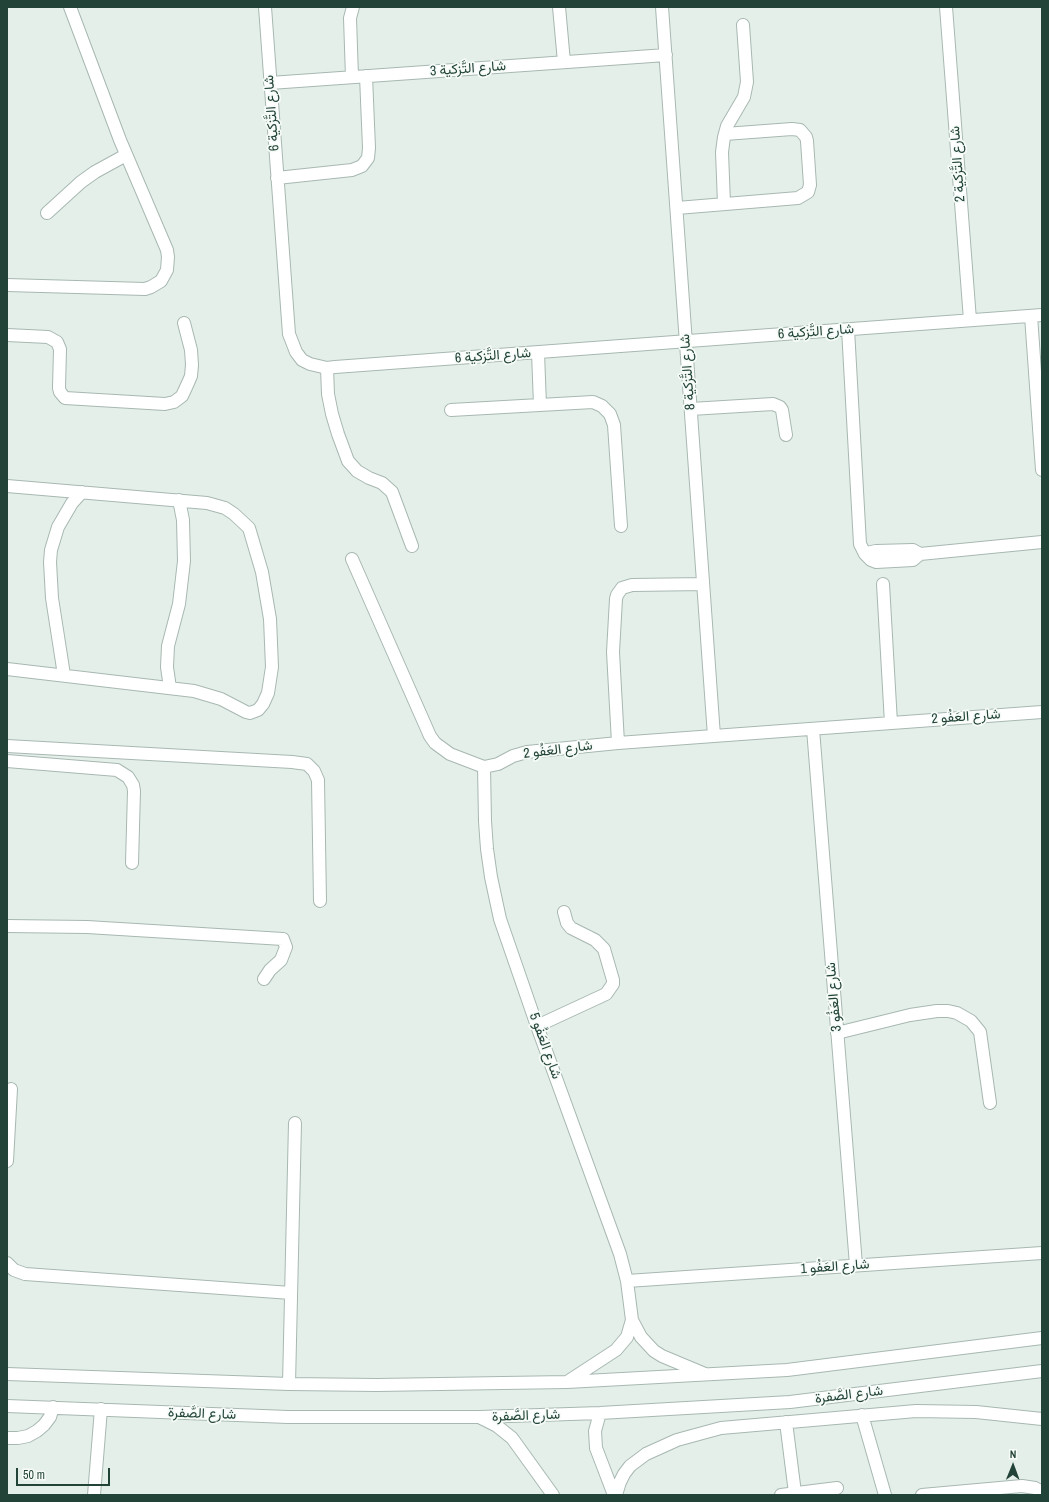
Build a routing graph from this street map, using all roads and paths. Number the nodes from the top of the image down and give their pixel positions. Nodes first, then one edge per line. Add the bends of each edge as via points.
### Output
1 (70, 7) edge
2 (265, 7) edge
3 (353, 7) edge
4 (559, 7) edge
5 (662, 7) edge
6 (946, 7) edge
7 (743, 25) dead end
8 (666, 54) junction
9 (564, 62) junction
10 (366, 76) junction
11 (352, 78) junction
12 (270, 83) junction
13 (725, 134) junction
14 (126, 155) junction
15 (277, 178) junction
16 (724, 204) junction
17 (677, 208) junction
18 (47, 213) dead end
19 (7, 285) edge
20 (1036, 315) edge
21 (970, 320) junction
22 (184, 323) dead end
23 (848, 329) junction
24 (7, 334) edge
25 (686, 341) junction
26 (538, 352) junction
27 (327, 368) junction
28 (540, 405) junction
29 (691, 408) junction
30 (451, 410) dead end
31 (786, 435) dead end
32 (1042, 470) edge
33 (7, 486) edge
34 (82, 492) junction
35 (179, 500) junction
36 (621, 526) dead end
37 (1042, 542) edge
38 (412, 546) dead end
39 (352, 559) dead end
40 (703, 584) junction
41 (883, 584) dead end
42 (7, 668) edge
43 (64, 675) junction
44 (170, 688) junction
45 (1042, 712) edge
46 (890, 723) junction
47 (813, 729) junction
48 (714, 736) junction
49 (618, 743) junction
50 (7, 746) edge
51 (7, 761) edge
52 (484, 767) junction
53 (132, 863) dead end
54 (320, 901) dead end
55 (564, 912) dead end
56 (7, 926) edge
57 (264, 979) dead end
58 (537, 1026) junction
59 (837, 1033) junction
60 (11, 1089) dead end
61 (990, 1103) dead end
62 (295, 1123) dead end
63 (7, 1161) edge
64 (1042, 1252) edge
65 (7, 1263) edge
66 (856, 1265) junction
67 (627, 1281) junction
68 (291, 1293) junction
69 (632, 1320) junction
70 (1042, 1338) edge
71 (1042, 1371) edge
72 (7, 1374) edge
73 (708, 1375) junction
74 (567, 1382) junction
75 (289, 1384) junction
76 (7, 1406) edge
77 (53, 1407) junction
78 (100, 1409) junction
79 (600, 1414) junction
80 (862, 1415) junction
81 (480, 1417) junction
82 (1042, 1420) edge
83 (786, 1422) junction
84 (7, 1438) edge
85 (837, 1488) dead end
86 (1042, 1492) edge
87 (795, 1493) junction
88 (94, 1495) edge
89 (553, 1495) edge
90 (615, 1495) edge
91 (781, 1495) edge
92 (885, 1495) edge
93 (922, 1495) edge

1 - 14 street
2 - 12 street, شارع التَّزكية 6
3 - 11 street via 350,18
4 - 9 street
5 - 8 street, شارع التَّزكية 8
6 - 21 street, شارع التَّزكية 2
7 - 13 street via 747,90
8 - 9 street, شارع التَّزكية 3
8 - 17 street, شارع التَّزكية 8
9 - 10 street, شارع التَّزكية 3
10 - 11 street, شارع التَّزكية 3
10 - 15 street via 369,148 368,158 362,166 352,170
11 - 12 street, شارع التَّزكية 3
12 - 15 street, شارع التَّزكية 6
13 - 16 street via 722,152
13 - 16 street via 800,130 807,141 810,185 808,192 798,198
14 - 18 street via 81,182
14 - 19 street via 168,257 167,270 160,281 151,287 140,289
15 - 27 street, شارع التَّزكية 6 via 289,334 302,360
16 - 17 street
17 - 25 street, شارع التَّزكية 8
20 - 21 street, شارع التَّزكية 6
20 - 32 street
21 - 23 street, شارع التَّزكية 6
22 - 24 street via 191,350 190,376 182,396 174,402 165,404 65,398 59,388 60,349 55,340 48,337
23 - 25 street, شارع التَّزكية 6
23 - 37 street via 862,551 867,556 876,551 913,550 920,554
25 - 26 street, شارع التَّزكية 6
25 - 29 street, شارع التَّزكية 8
26 - 27 street, شارع التَّزكية 6
26 - 28 street
27 - 38 street via 332,414 348,461 357,471 382,483 392,492
28 - 30 street
28 - 36 street via 593,402 610,414 614,425
29 - 31 street via 773,404 782,410
29 - 40 street, شارع التَّزكية 8
33 - 34 street
34 - 35 street
34 - 43 street via 72,503 58,527 52,544 50,562 52,598
35 - 44 street via 184,534 184,561 179,604 168,646
35 - 44 street via 221,506 249,528 266,595 272,667 268,693 261,708 254,712 246,712 208,694
39 - 52 street via 430,736 450,754
40 - 48 street, شارع التَّزكية 8
40 - 49 street via 632,585 622,588 617,595 613,652
41 - 46 street
42 - 43 street
43 - 44 street
45 - 46 street, شارع العَفُو 2
46 - 47 street, شارع العَفُو 2
47 - 48 street, شارع العَفُو 2
47 - 59 street, شارع العَفُو 3
48 - 49 street, شارع العَفُو 2
49 - 52 street, شارع العَفُو 2 via 527,752
50 - 54 street via 307,764 318,780
51 - 53 street via 117,770 128,777 134,785
52 - 58 street, شارع العَفُو 5 via 487,849 495,898
55 - 58 street via 571,928 595,940 604,949 613,984 606,994
56 - 57 street via 87,927 282,938 286,947 281,960
58 - 67 street, شارع العَفُو 5 via 613,1235
59 - 61 street via 910,1015 937,1011 957,1013 971,1021 980,1032
59 - 66 street, شارع العَفُو 3
60 - 63 street
62 - 68 street
64 - 66 street, شارع العَفُو 1
65 - 68 street via 14,1270 25,1274
66 - 67 street, شارع العَفُو 1
67 - 69 street, شارع العَفُو 5
68 - 75 street
69 - 73 street, شارع العَفُو 5 via 641,1338 654,1351
69 - 74 street, شارع العَفُو 5 via 627,1337 616,1350
70 - 73 street via 787,1370
71 - 79 street, شارع الصَّفرة via 790,1402
72 - 75 street
73 - 74 street
74 - 75 street
76 - 77 street, شارع الصَّفرة
77 - 78 street, شارع الصَّفرة
77 - 84 street via 50,1417 37,1432 23,1437
78 - 81 street, شارع الصَّفرة via 288,1417
78 - 88 street
79 - 81 street, شارع الصَّفرة
79 - 90 street via 595,1431 596,1448
80 - 82 street via 946,1411
80 - 83 street
80 - 92 street
81 - 89 street via 512,1438
83 - 87 street
83 - 90 street via 721,1428 661,1446 630,1466
85 - 87 street
86 - 93 street via 1022,1486
87 - 91 street

